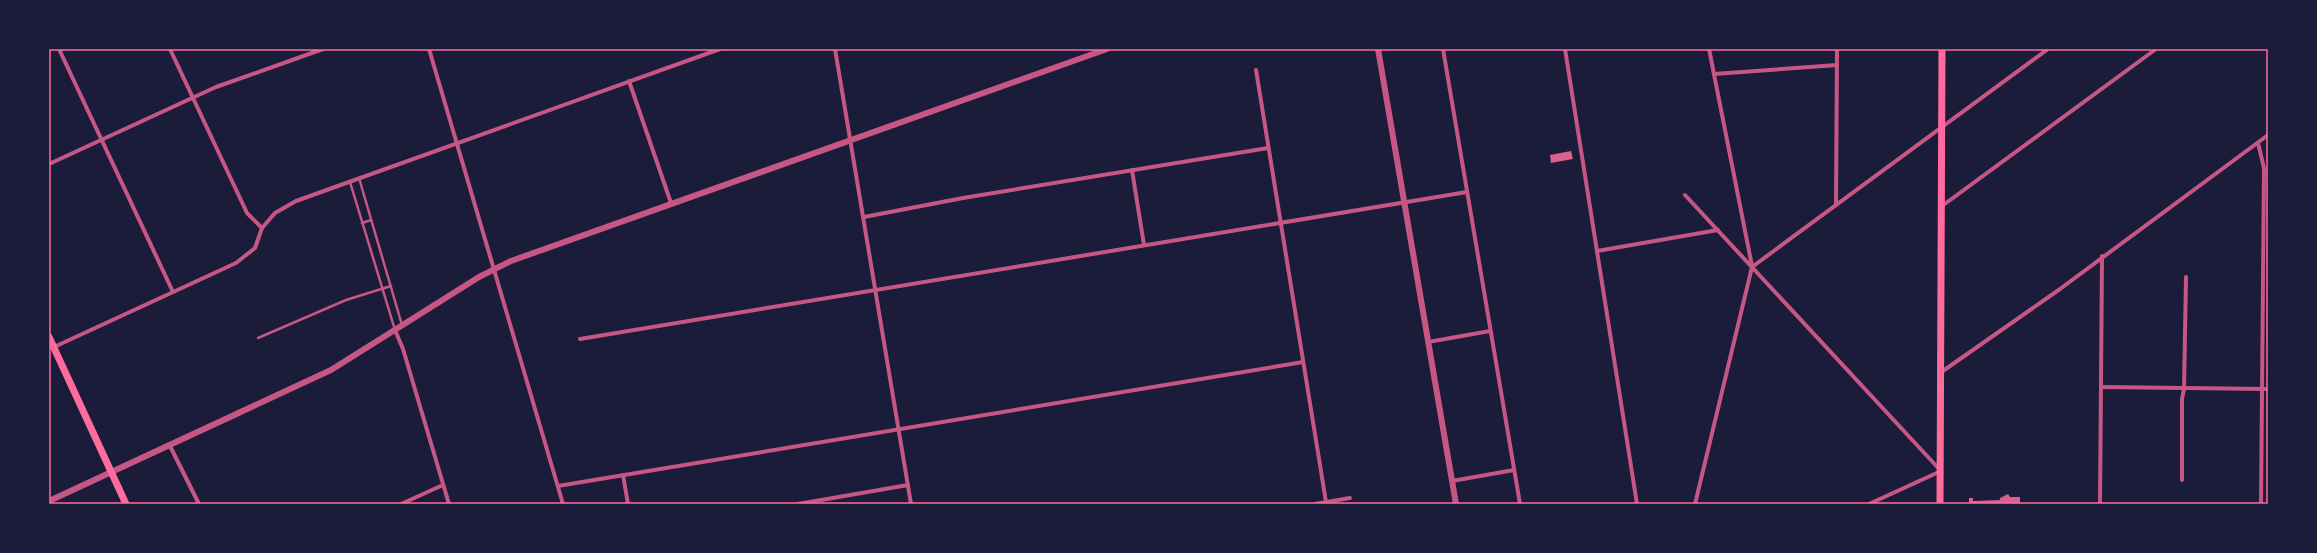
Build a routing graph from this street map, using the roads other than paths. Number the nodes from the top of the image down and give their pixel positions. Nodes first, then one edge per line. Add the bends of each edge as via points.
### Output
1 (59, 49) edge
2 (170, 49) edge
3 (323, 49) edge
4 (429, 49) edge
5 (720, 49) edge
6 (835, 49) edge
7 (1107, 49) edge
8 (1378, 49) edge
9 (1443, 49) edge
10 (1565, 49) edge
11 (1709, 49) edge
12 (1837, 49) edge
13 (1942, 49) edge
14 (2048, 49) edge
15 (2156, 49) edge
16 (1837, 65) junction
17 (1256, 70) dead end
18 (1714, 74) junction
19 (629, 81) junction
20 (193, 97) junction
21 (1941, 127) junction
22 (2268, 135) edge
23 (102, 140) junction
24 (851, 140) junction
25 (457, 143) junction
26 (2258, 143) junction
27 (1268, 148) junction
28 (49, 164) edge
29 (1132, 170) junction
30 (359, 178) junction
31 (350, 182) junction
32 (1467, 192) junction
33 (1685, 195) dead end
34 (1403, 202) junction
35 (671, 203) junction
36 (1836, 205) junction
37 (1940, 207) junction
38 (864, 217) junction
39 (371, 220) junction
40 (362, 223) junction
41 (1280, 223) junction
42 (262, 228) junction
43 (1718, 230) junction
44 (1144, 244) junction
45 (1597, 251) junction
46 (2102, 256) junction
47 (1752, 267) junction
48 (494, 269) junction
49 (2186, 277) dead end
50 (391, 286) junction
51 (382, 289) junction
52 (876, 290) junction
53 (173, 292) junction
54 (402, 325) junction
55 (395, 330) junction
56 (1490, 331) junction
57 (49, 337) edge
58 (258, 338) dead end
59 (580, 339) dead end
60 (1428, 342) junction
61 (54, 347) junction
62 (1303, 362) junction
63 (1940, 374) junction
64 (2101, 387) junction
65 (2184, 389) junction
66 (2262, 389) junction
67 (2268, 389) edge
68 (899, 429) junction
69 (169, 444) junction
70 (1514, 470) junction
71 (1941, 471) junction
72 (112, 472) junction
73 (623, 475) junction
74 (2182, 480) dead end
75 (1452, 481) junction
76 (443, 485) junction
77 (908, 485) junction
78 (558, 486) junction
79 (1350, 498) dead end
80 (49, 501) edge
81 (827, 502) edge
82 (1326, 502) junction
83 (126, 504) edge
84 (199, 504) edge
85 (402, 504) edge
86 (448, 504) edge
87 (563, 504) edge
88 (628, 504) edge
89 (798, 504) edge
90 (911, 504) edge
91 (1315, 504) edge
92 (1456, 504) edge
93 (1520, 504) edge
94 (1637, 504) edge
95 (1695, 504) edge
96 (1869, 504) edge
97 (1940, 504) edge
98 (2100, 504) edge
99 (2261, 504) edge

1 - 23 street
2 - 20 street
3 - 20 street
4 - 25 street
5 - 19 street
6 - 24 street
7 - 24 street
8 - 34 street
9 - 32 street
10 - 45 street
11 - 18 street
12 - 16 street
13 - 21 main road
14 - 21 street
15 - 37 street
16 - 18 street
16 - 36 street
17 - 27 street
18 - 47 street
19 - 25 street
19 - 35 street
20 - 23 street
20 - 42 street via 247,213
21 - 36 street
21 - 37 main road
22 - 26 street
23 - 28 street
23 - 53 street
24 - 35 street
24 - 38 street
25 - 30 street
25 - 48 street
26 - 46 street
26 - 66 street via 2264,168
27 - 29 street
27 - 41 street
29 - 38 street
29 - 44 street
30 - 31 street
30 - 39 lane
31 - 40 lane
31 - 42 street via 286,206 275,213
32 - 34 street
32 - 56 street
33 - 43 street
34 - 41 street
34 - 60 street
35 - 48 street
36 - 47 street
37 - 63 main road
38 - 52 street
39 - 40 lane
39 - 50 lane
40 - 51 lane
41 - 44 street
41 - 62 street
42 - 53 street via 256,248 245,258
43 - 45 street
43 - 47 street
44 - 52 street
45 - 94 street
46 - 63 street
46 - 64 street
47 - 71 street
47 - 95 street
48 - 54 street
48 - 78 street
49 - 65 street
50 - 51 lane
50 - 54 lane
51 - 55 lane
51 - 58 lane via 346,300
52 - 59 street
52 - 68 street
53 - 61 street
54 - 55 street
55 - 69 street via 331,370
55 - 76 street via 403,349
56 - 60 street
56 - 70 street
57 - 61 main road
60 - 75 street
61 - 72 main road
62 - 68 street
62 - 82 street
63 - 71 main road
64 - 65 street
64 - 98 street
65 - 66 street
65 - 74 street
66 - 67 street
66 - 99 street
68 - 73 street
68 - 77 street
69 - 72 street
69 - 84 street
70 - 75 street
70 - 93 street
71 - 96 street
71 - 97 main road
72 - 80 street
72 - 83 main road
73 - 78 street
73 - 88 street
75 - 92 street
76 - 85 street
76 - 86 street
77 - 81 street
77 - 90 street
78 - 87 street
79 - 82 street
81 - 89 street
82 - 91 street

